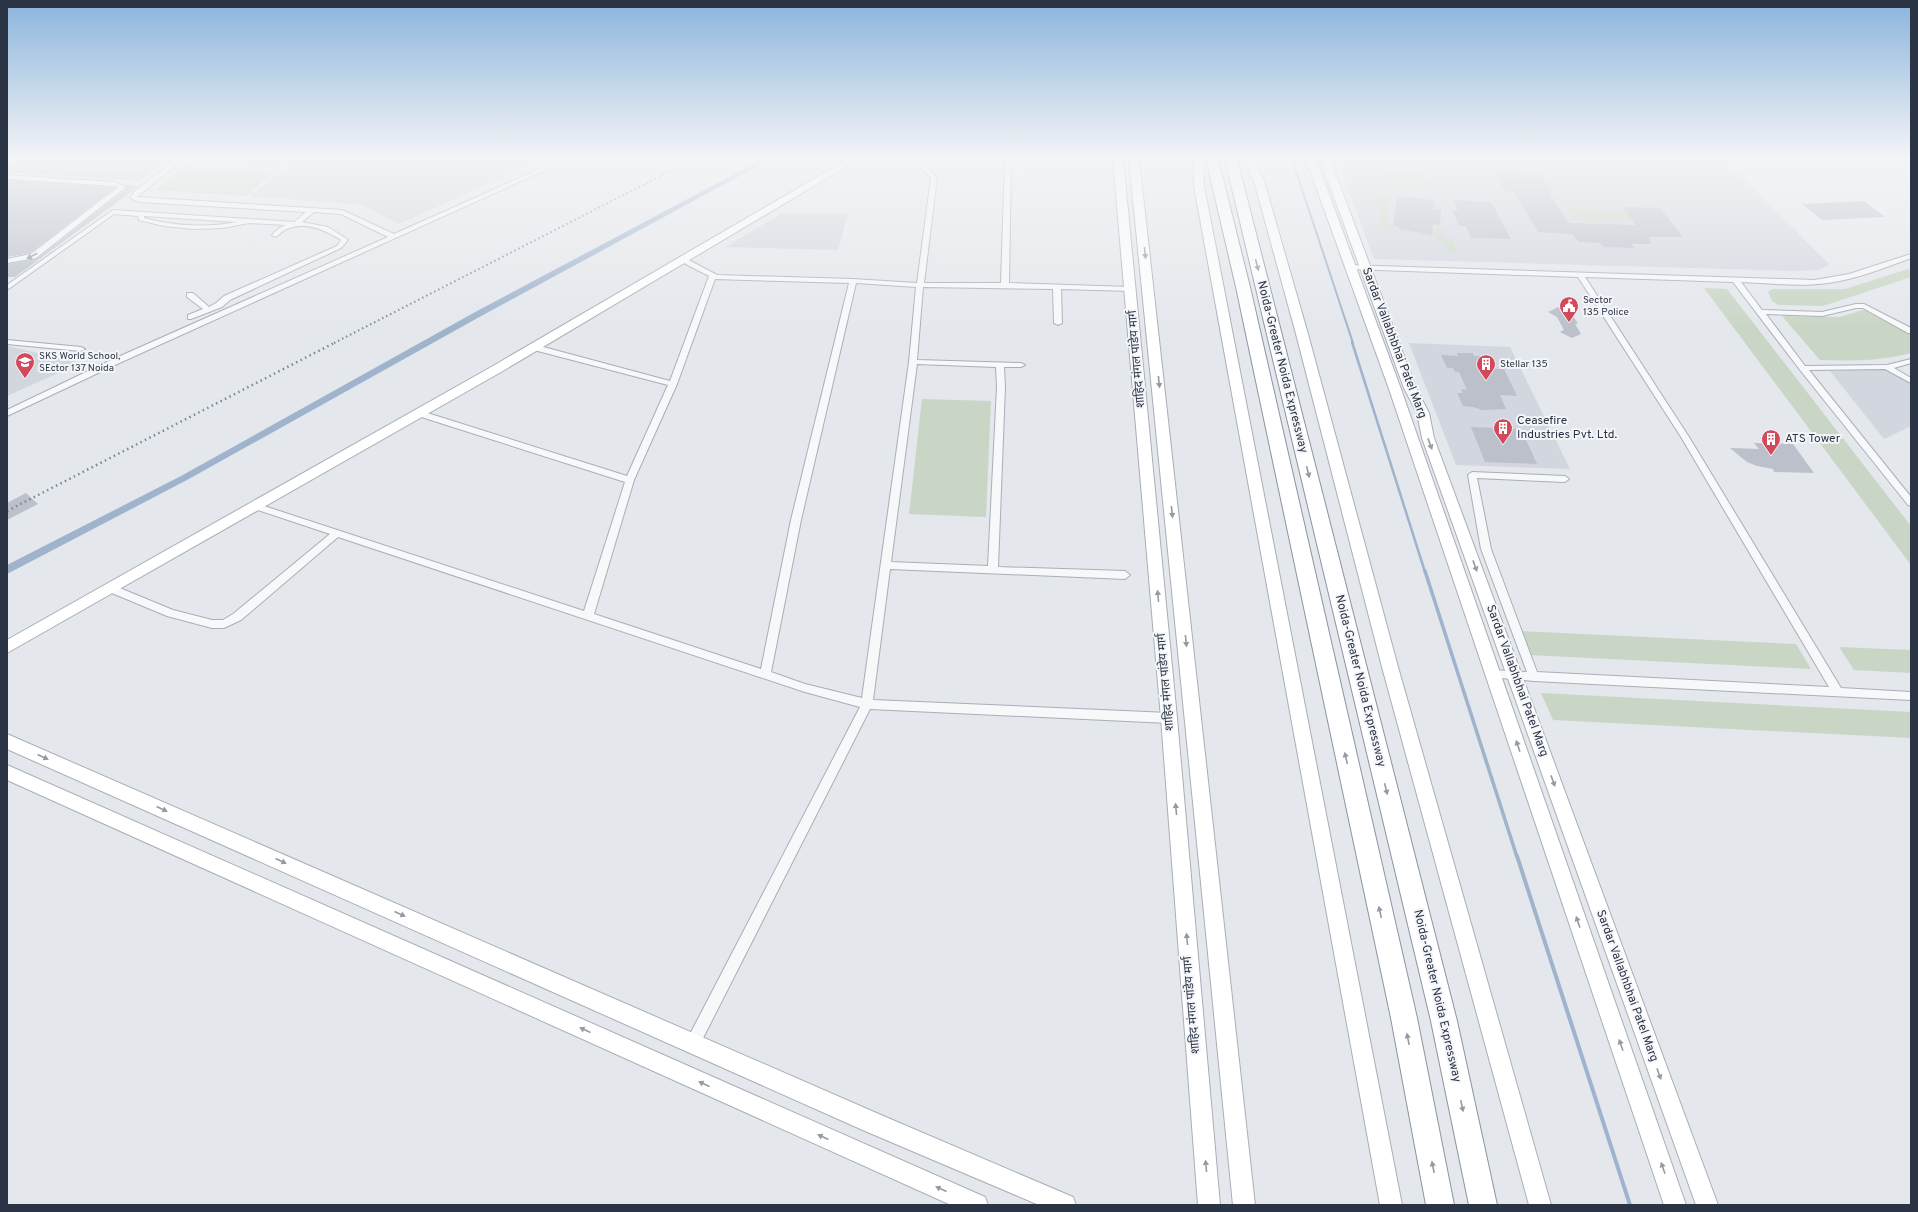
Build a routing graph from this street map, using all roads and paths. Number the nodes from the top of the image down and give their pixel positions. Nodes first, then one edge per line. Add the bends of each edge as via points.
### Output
1 (85, 216) edge
2 (107, 216) edge
3 (141, 216) edge
4 (278, 216) edge
5 (305, 216) edge
6 (352, 216) edge
7 (442, 216) edge
8 (757, 216) edge
9 (929, 216) edge
10 (1007, 216) edge
11 (1123, 216) edge
12 (1140, 216) edge
13 (1205, 216) edge
14 (1226, 216) edge
15 (1245, 216) edge
16 (1268, 216) edge
17 (1335, 216) edge
18 (1342, 216) edge
19 (271, 222) junction
20 (294, 224) junction
21 (275, 235) dead end
22 (394, 237) junction
23 (1911, 256) edge
24 (683, 259) junction
25 (7, 261) edge
26 (1357, 267) junction
27 (1580, 274) junction
28 (712, 277) junction
29 (1735, 279) junction
30 (853, 281) junction
31 (920, 285) junction
32 (1005, 285) junction
33 (1057, 287) junction
34 (7, 288) edge
35 (1130, 289) junction
36 (190, 295) dead end
37 (213, 308) junction
38 (227, 311) junction
39 (1761, 312) junction
40 (219, 315) junction
41 (191, 317) dead end
42 (1058, 323) dead end
43 (1911, 331) edge
44 (7, 342) edge
45 (533, 347) junction
46 (81, 349) dead end
47 (1911, 361) edge
48 (913, 362) junction
49 (1000, 364) junction
50 (1021, 365) dead end
51 (1887, 367) junction
52 (1803, 368) junction
53 (1911, 381) edge
54 (673, 384) junction
55 (7, 413) edge
56 (418, 414) junction
57 (1565, 479) dead end
58 (630, 480) junction
59 (1911, 503) edge
60 (255, 506) junction
61 (337, 533) junction
62 (886, 565) junction
63 (990, 570) junction
64 (1125, 575) dead end
65 (110, 588) junction
66 (588, 616) junction
67 (7, 647) edge
68 (1493, 674) junction
69 (765, 675) junction
70 (1514, 676) junction
71 (1534, 677) junction
72 (1838, 693) junction
73 (1911, 696) edge
74 (867, 704) junction
75 (1169, 718) junction
76 (7, 741) edge
77 (7, 772) edge
78 (693, 1043) junction
79 (977, 1205) edge
80 (1065, 1205) edge
81 (1209, 1205) edge
82 (1244, 1205) edge
83 (1391, 1205) edge
84 (1440, 1205) edge
85 (1484, 1205) edge
86 (1540, 1205) edge
87 (1676, 1205) edge
88 (1707, 1205) edge

1 -> 25 street via 33,256
2 - 34 street
3 - 19 street via 141,219 161,224 228,227 252,220
4 - 19 street
5 - 20 street
6 - 22 street
7 - 22 street
8 - 24 street
9 - 31 street
10 - 32 street
11 - 35 street, शाहिद मंगल पांडेय मार्ग
12 -> 82 street
13 - 83 street
84 -> 14 highway, Noida-Greater Noida Expressway via 1404,1018
15 -> 85 highway, Noida-Greater Noida Expressway via 1444,1021
16 - 86 street via 1390,667
17 - 26 street, Sardar Vallabhbhai Patel Marg
18 - 26 street, Sardar Vallabhbhai Patel Marg
19 - 20 street
20 - 21 street
20 - 37 street via 326,228 345,240 339,247 227,298
22 - 38 street
23 - 29 street via 1830,282
24 - 28 street
24 - 45 street
26 - 27 street
26 - 68 street, Sardar Vallabhbhai Patel Marg via 1395,389
26 -> 70 street, Sardar Vallabhbhai Patel Marg via 1423,413 1428,438
27 - 29 street
27 - 72 street via 1685,437
28 - 30 street
28 - 54 street
29 - 39 street
30 - 31 street
30 - 69 street via 796,520
31 - 32 street
31 - 48 street
32 - 33 street
33 - 35 street
33 - 42 street
75 -> 35 street, शाहिद मंगल पांडेय मार्ग
36 - 37 street
37 - 38 street
37 - 40 street
37 - 41 street
38 - 40 street
39 - 43 street via 1822,314 1864,306
39 - 52 street
40 - 55 street
44 - 46 street
45 - 54 street
45 - 56 street
47 - 51 street
48 - 49 street
48 - 62 street
49 - 50 street
49 - 63 street via 994,564
51 - 52 street
51 - 53 street
52 - 59 street
54 - 58 street
56 - 58 street
56 - 60 street
57 - 71 street via 1472,475 1486,549
58 - 66 street
60 - 61 street
60 - 65 street
61 - 65 street via 237,617 224,624 212,624 178,615
61 - 66 street
62 - 63 street
62 - 74 street
63 - 64 street
65 - 67 street
66 - 69 street
68 - 70 street
87 -> 68 street, Sardar Vallabhbhai Patel Marg
69 - 74 street
70 - 71 street
70 -> 88 street, Sardar Vallabhbhai Patel Marg
71 - 72 street
72 - 73 street
74 - 75 street
74 - 78 street
81 -> 75 street, शाहिद मंगल पांडेय मार्ग
76 -> 78 street
79 -> 77 street
78 - 80 street

